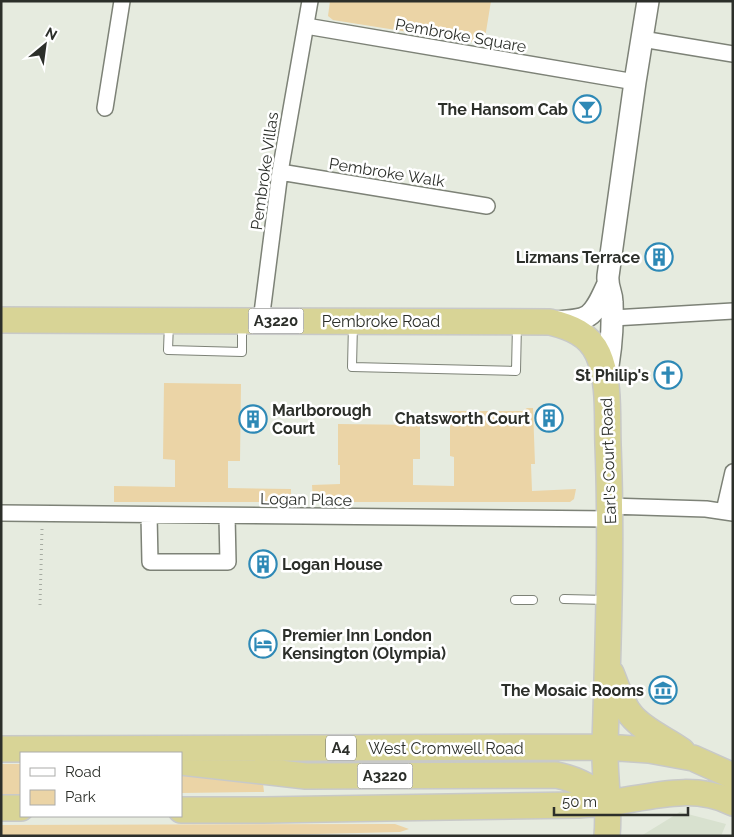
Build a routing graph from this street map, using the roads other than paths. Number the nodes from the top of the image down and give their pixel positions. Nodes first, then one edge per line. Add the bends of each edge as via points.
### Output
1 (122, 1) edge
2 (310, 1) edge
3 (648, 1) edge
4 (306, 26) junction
5 (642, 39) junction
6 (733, 54) edge
7 (635, 82) junction
8 (105, 108) dead end
9 (280, 172) junction
10 (487, 206) dead end
11 (607, 286) junction
12 (733, 311) edge
13 (613, 318) junction
14 (1, 320) edge
15 (251, 321) junction
16 (353, 321) junction
17 (517, 322) junction
18 (550, 322) junction
19 (605, 381) junction
20 (733, 472) edge
21 (728, 512) edge
22 (1, 513) edge
23 (610, 513) junction
24 (149, 515) junction
25 (228, 516) junction
26 (515, 600) dead end
27 (533, 600) dead end
28 (564, 600) dead end
29 (609, 600) junction
30 (607, 661) junction
31 (1, 739) edge
32 (30, 748) junction
33 (77, 748) junction
34 (605, 748) junction
35 (1, 749) edge
36 (107, 752) edge
37 (693, 758) junction
38 (182, 762) edge
39 (733, 776) edge
40 (587, 785) junction
41 (608, 803) junction
42 (733, 803) edge
43 (550, 805) junction
44 (1, 808) edge
45 (20, 808) edge
46 (182, 810) edge
47 (607, 836) edge

1 - 8 street
2 - 4 street
3 - 5 main road, Earl's Court Road
4 - 7 street, Pembroke Square
4 - 9 street, Pembroke Villas
5 - 6 street
5 - 7 main road, Earl's Court Road
7 - 11 main road, Earl's Court Road
9 - 10 street, Pembroke Walk
9 - 15 street, Pembroke Villas
11 - 13 main road, Earl's Court Road via 612,299
11 - 18 main road, Pembroke Road via 591,315 578,320
12 - 13 street
13 - 19 main road, Earl's Court Road via 613,338
14 - 15 highway, Pembroke Road / A3220
15 - 16 highway, Pembroke Road / A3220
16 - 17 highway, Pembroke Road / A3220
16 - 17 lane via 352,367 516,371
17 - 18 highway, Pembroke Road / A3220
18 - 19 highway, Pembroke Road / A3220 via 587,338 598,355
19 - 23 highway, Earl's Court Road / A3220
20 - 21 street
21 - 23 street, Logan Place
22 - 24 street, Logan Place
23 - 25 street, Logan Place
23 - 29 highway, Earl's Court Road / A3220
24 - 25 street, Logan Place
24 - 25 street via 150,562 228,562
26 - 27 lane
28 - 29 lane
29 - 30 highway, Earl's Court Road / A3220
30 - 34 highway, Earl's Court Road / A3220
30 - 37 highway, A4 via 631,716
31 - 32 street
32 - 33 highway, A4
32 - 35 highway, A4
33 - 34 highway, West Cromwell Road / A4
33 - 36 highway
34 - 37 highway, A4 via 650,750
34 - 40 highway via 597,771
34 - 41 highway, Earl's Court Road / A3220
37 - 39 highway, A4
38 - 40 highway, A3220 via 306,776 545,774 568,777
40 - 41 highway, A3220
40 - 43 highway via 568,800
41 - 42 highway via 683,792 704,794
41 - 43 highway
41 - 47 highway, Earl's Court Road / A3220
43 - 46 highway
44 - 45 highway

